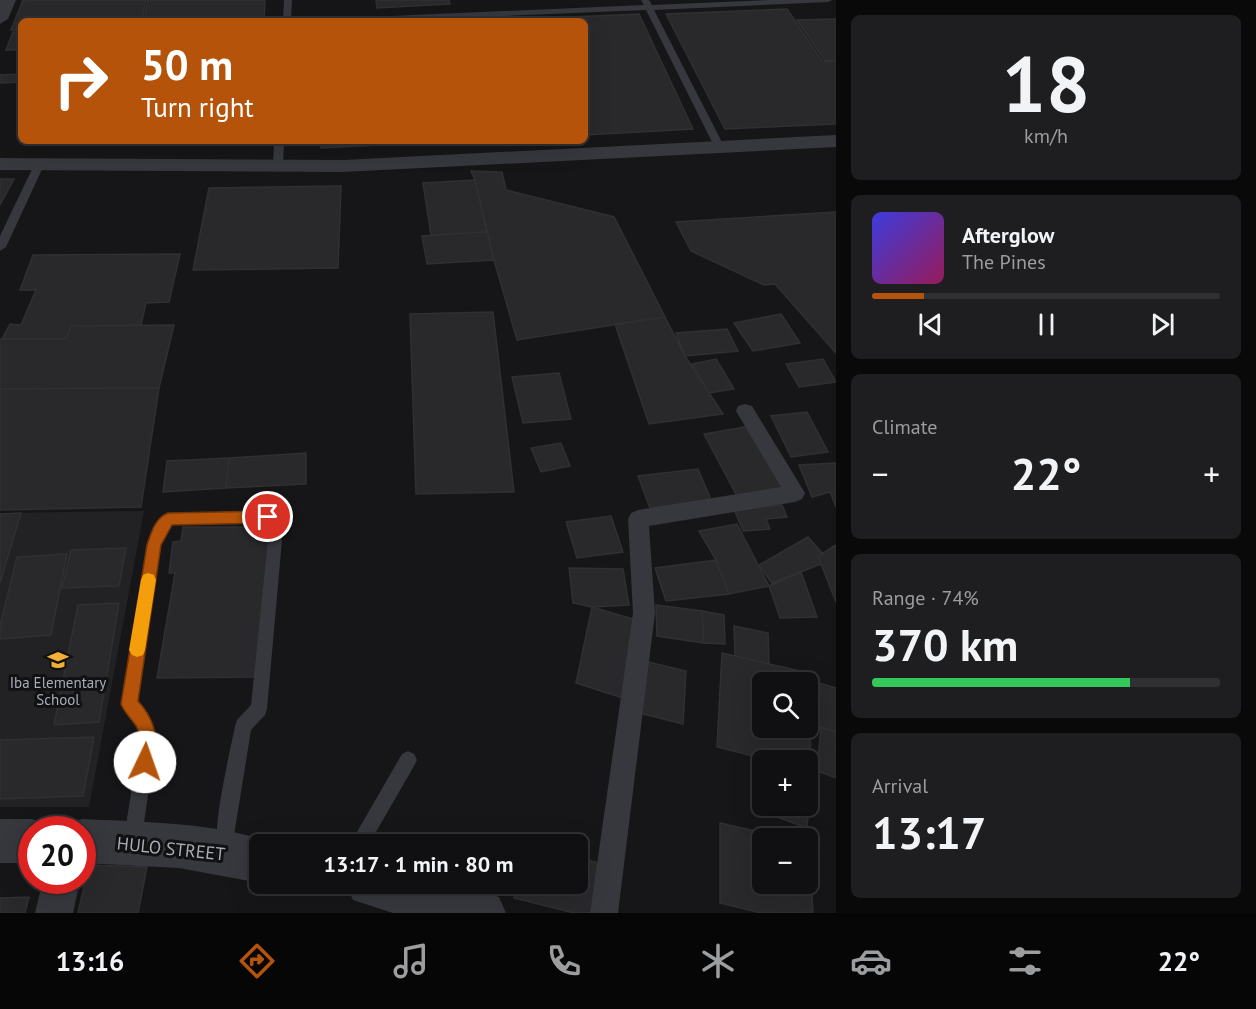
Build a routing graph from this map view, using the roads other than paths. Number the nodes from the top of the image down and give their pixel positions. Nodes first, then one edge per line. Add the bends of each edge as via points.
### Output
1 (8, 0) edge
2 (288, 0) edge
3 (828, 0) edge
4 (647, 3) edge
5 (287, 18) edge
6 (377, 18) edge
7 (0, 19) edge
8 (836, 141) edge
9 (279, 144) edge
10 (720, 148) junction
11 (0, 164) edge
12 (39, 165) junction
13 (278, 166) junction
14 (0, 247) edge
15 (745, 411) dead end
16 (408, 760) dead end
17 (365, 834) edge
18 (0, 841) edge
19 (18, 841) edge
20 (96, 842) edge
21 (132, 843) junction
22 (242, 857) edge
23 (59, 894) edge
24 (408, 894) edge
25 (54, 913) edge
26 (483, 913) edge
27 (604, 913) edge

1 - 7 street
2 - 5 lane
3 - 4 lane
4 - 6 lane
4 - 10 lane
8 - 10 street
9 - 13 lane
10 - 13 street
11 - 12 street
12 - 13 street
12 - 14 lane
15 - 27 street via 795,493 638,519 644,613
16 - 17 lane
18 - 19 street
20 - 21 street, HULO STREET
21 - 22 street, HULO STREET
21 - 22 lane via 148,738 142,718 129,704 154,545 160,530 168,519 268,517 275,529 275,540 259,709 243,726 228,812
23 - 25 street
24 - 26 street

